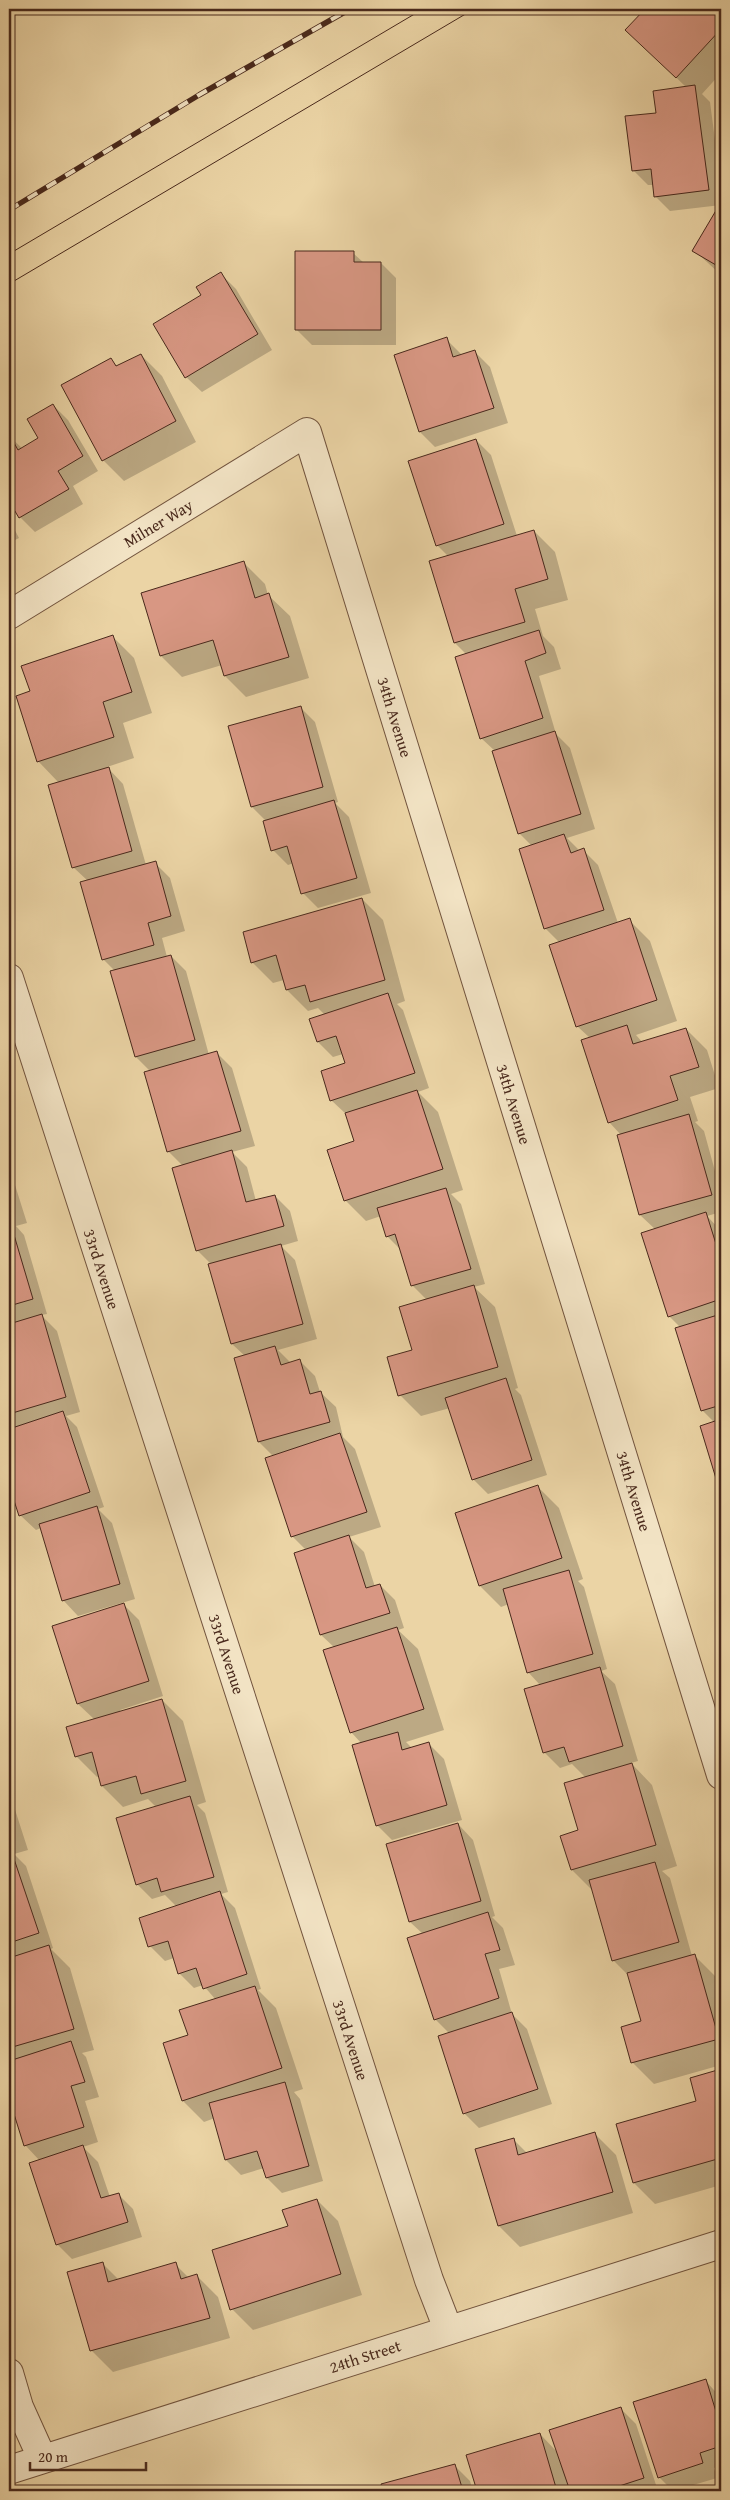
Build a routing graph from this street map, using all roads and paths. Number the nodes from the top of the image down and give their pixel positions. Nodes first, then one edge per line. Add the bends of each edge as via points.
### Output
1 (307, 432) joint
2 (9, 614) edge
3 (9, 978) edge
4 (721, 1775) edge
5 (721, 2244) edge
6 (448, 2329) junction
7 (9, 2373) edge
8 (42, 2458) junction
9 (9, 2470) edge

1 - 2 street, Milner Way
1 - 4 street, 34th Avenue
3 - 6 street, 33rd Avenue via 428,2280
5 - 6 street, 24th Street
6 - 8 street, 24th Street
7 - 8 street via 19,2406
8 - 9 street, 24th Street

